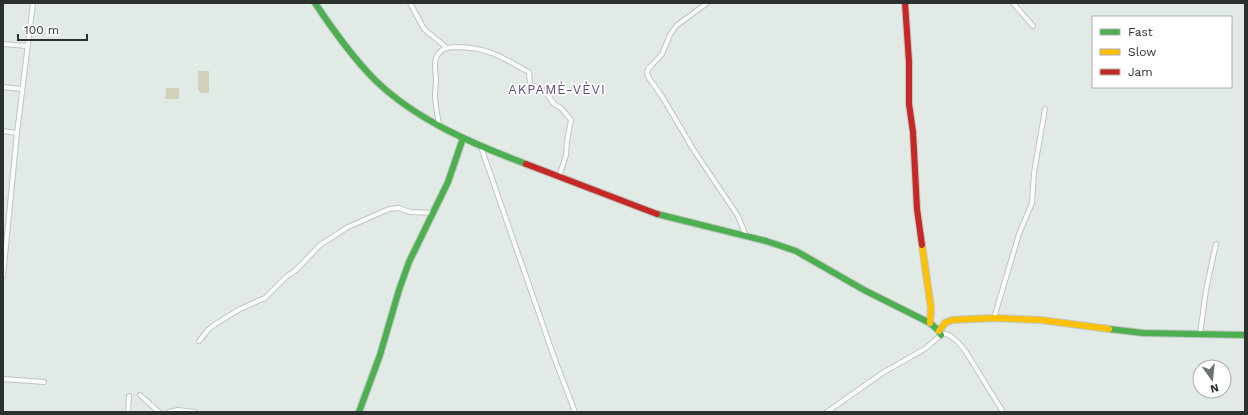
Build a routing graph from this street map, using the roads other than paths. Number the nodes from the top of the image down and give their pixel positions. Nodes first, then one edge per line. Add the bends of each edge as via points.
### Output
1 (33, 3) edge
2 (315, 3) edge
3 (410, 3) edge
4 (707, 3) edge
5 (905, 3) edge
6 (1013, 3) edge
7 (1033, 26) dead end
8 (3, 44) edge
9 (27, 46) junction
10 (447, 48) junction
11 (3, 87) edge
12 (22, 89) junction
13 (1045, 109) dead end
14 (439, 125) junction
15 (3, 131) edge
16 (17, 133) junction
17 (463, 138) junction
18 (481, 147) junction
19 (559, 177) junction
20 (433, 213) junction
21 (3, 216) edge
22 (8, 217) junction
23 (746, 236) junction
24 (1216, 244) dead end
25 (3, 276) edge
26 (994, 318) junction
27 (930, 323) junction
28 (940, 333) junction
29 (1200, 334) junction
30 (1245, 335) edge
31 (199, 341) dead end
32 (3, 379) edge
33 (44, 382) dead end
34 (140, 395) dead end
35 (129, 396) dead end
36 (128, 412) edge
37 (159, 412) edge
38 (169, 412) edge
39 (195, 412) edge
40 (359, 412) edge
41 (575, 412) edge
42 (827, 412) edge
43 (1003, 412) edge

1 - 9 street
2 - 14 street via 344,44 376,81
3 - 10 street via 424,29
4 - 23 street via 676,26 662,54 647,73 738,216
5 - 27 street via 917,209 932,308
6 - 7 street
8 - 9 street
9 - 12 street
10 - 14 street via 436,60 435,97
10 - 19 street via 480,49 507,59 529,72 530,85 547,94 554,104 561,108 571,120 566,155
11 - 12 street
12 - 16 street
13 - 26 street via 1034,173 1032,202 1019,234
14 - 17 street
15 - 16 street
16 - 22 street
17 - 18 street
17 - 20 street via 448,182
18 - 19 street
18 - 41 street
19 - 23 street via 660,215
20 - 31 street via 389,209 348,228 320,245 265,298 214,325
20 - 40 street via 399,290 380,355
21 - 22 street
22 - 25 street
23 - 27 street via 796,251 864,290
24 - 29 street
26 - 28 street via 952,320 945,323
26 - 29 street via 1041,320 1144,333
27 - 28 street
28 - 42 street via 926,348 881,374
28 - 43 street via 949,335 962,347
29 - 30 street
32 - 33 street
34 - 37 street
35 - 36 street
38 - 39 street

